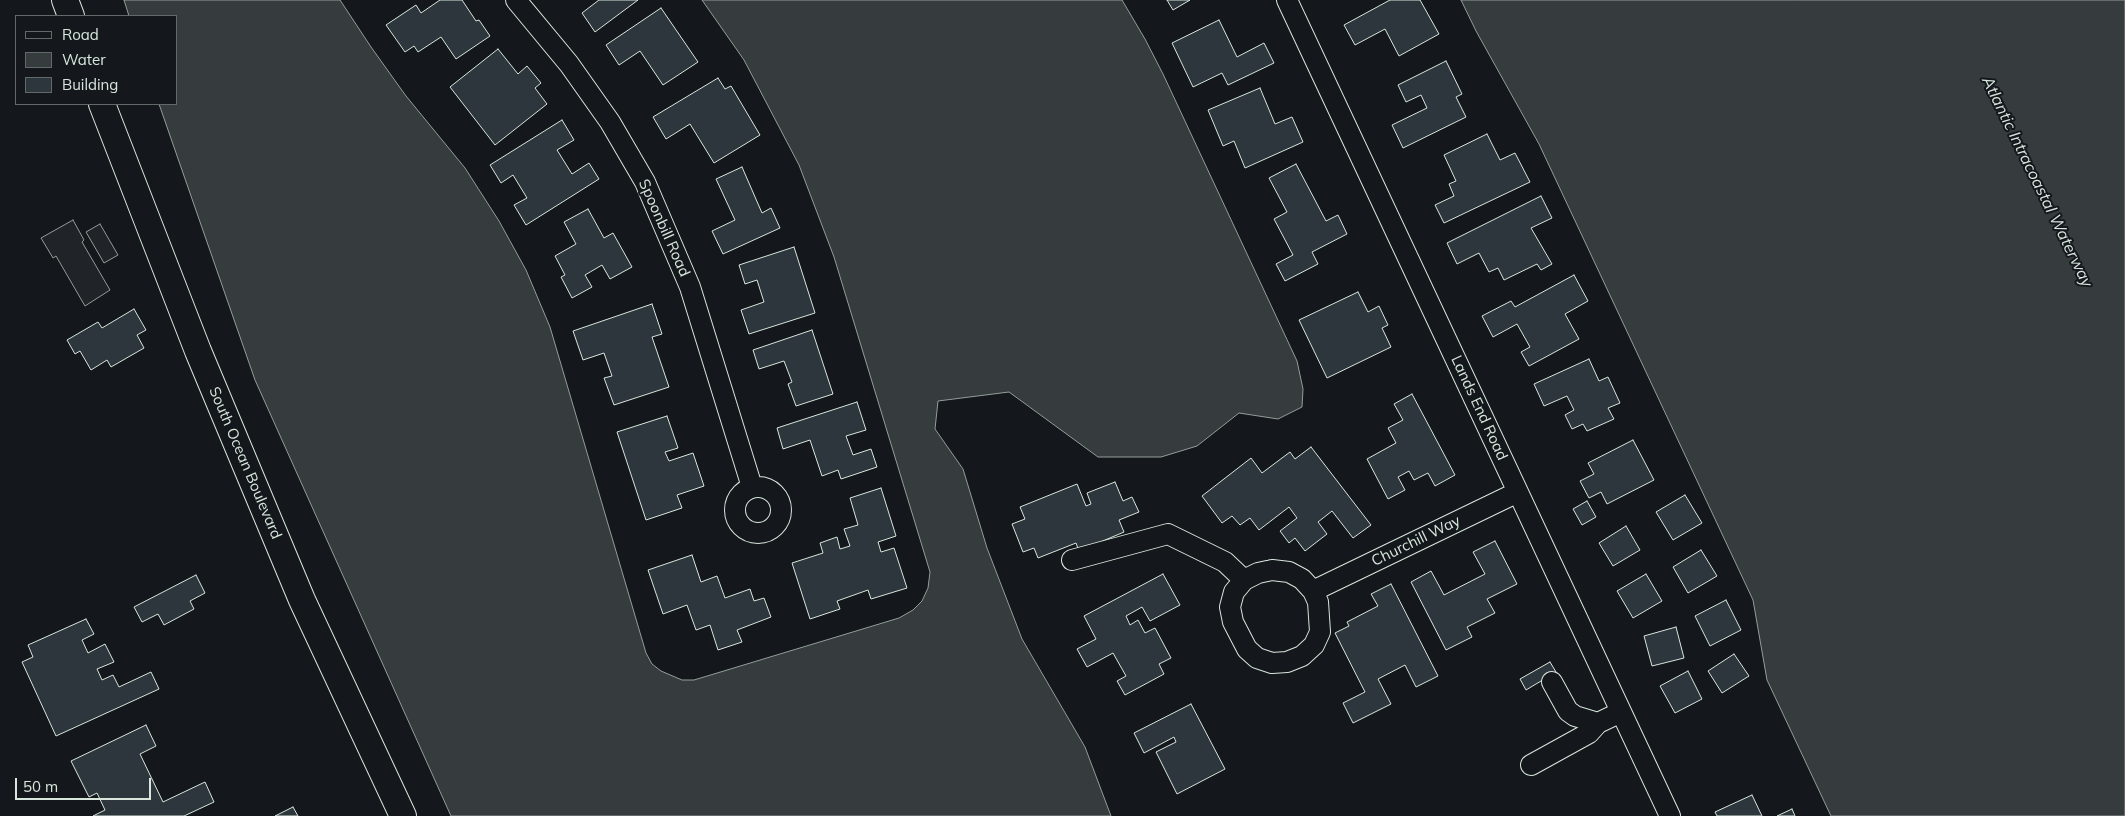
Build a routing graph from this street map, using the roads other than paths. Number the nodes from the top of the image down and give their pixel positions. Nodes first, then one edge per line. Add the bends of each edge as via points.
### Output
1 (65, 0) edge
2 (516, 0) edge
3 (1287, 0) edge
4 (71, 15) edge
5 (102, 105) edge
6 (752, 487) dead end
7 (1518, 492) junction
8 (1072, 560) dead end
9 (1244, 580) junction
10 (1313, 591) junction
11 (1552, 682) dead end
12 (1621, 712) junction
13 (1598, 723) junction
14 (1531, 765) dead end
15 (403, 816) edge
16 (1670, 816) edge

1 - 4 main road
2 - 6 street, Spoonbill Road via 569,64 610,122 644,182 690,286
3 - 7 street, Lands End Road
5 - 15 main road, South Ocean Boulevard via 198,351 302,600
7 - 10 street, Churchill Way
7 - 12 street, Lands End Road
8 - 9 street via 1168,534 1225,562
9 - 10 street via 1272,570 1289,572 1302,579
9 - 10 street via 1234,592 1230,607 1233,622 1247,649 1257,658 1272,663 1295,659 1314,645 1320,632 1318,602
11 - 13 street via 1568,711
12 - 13 street
12 - 16 street, Lands End Road
13 - 14 street via 1589,733

